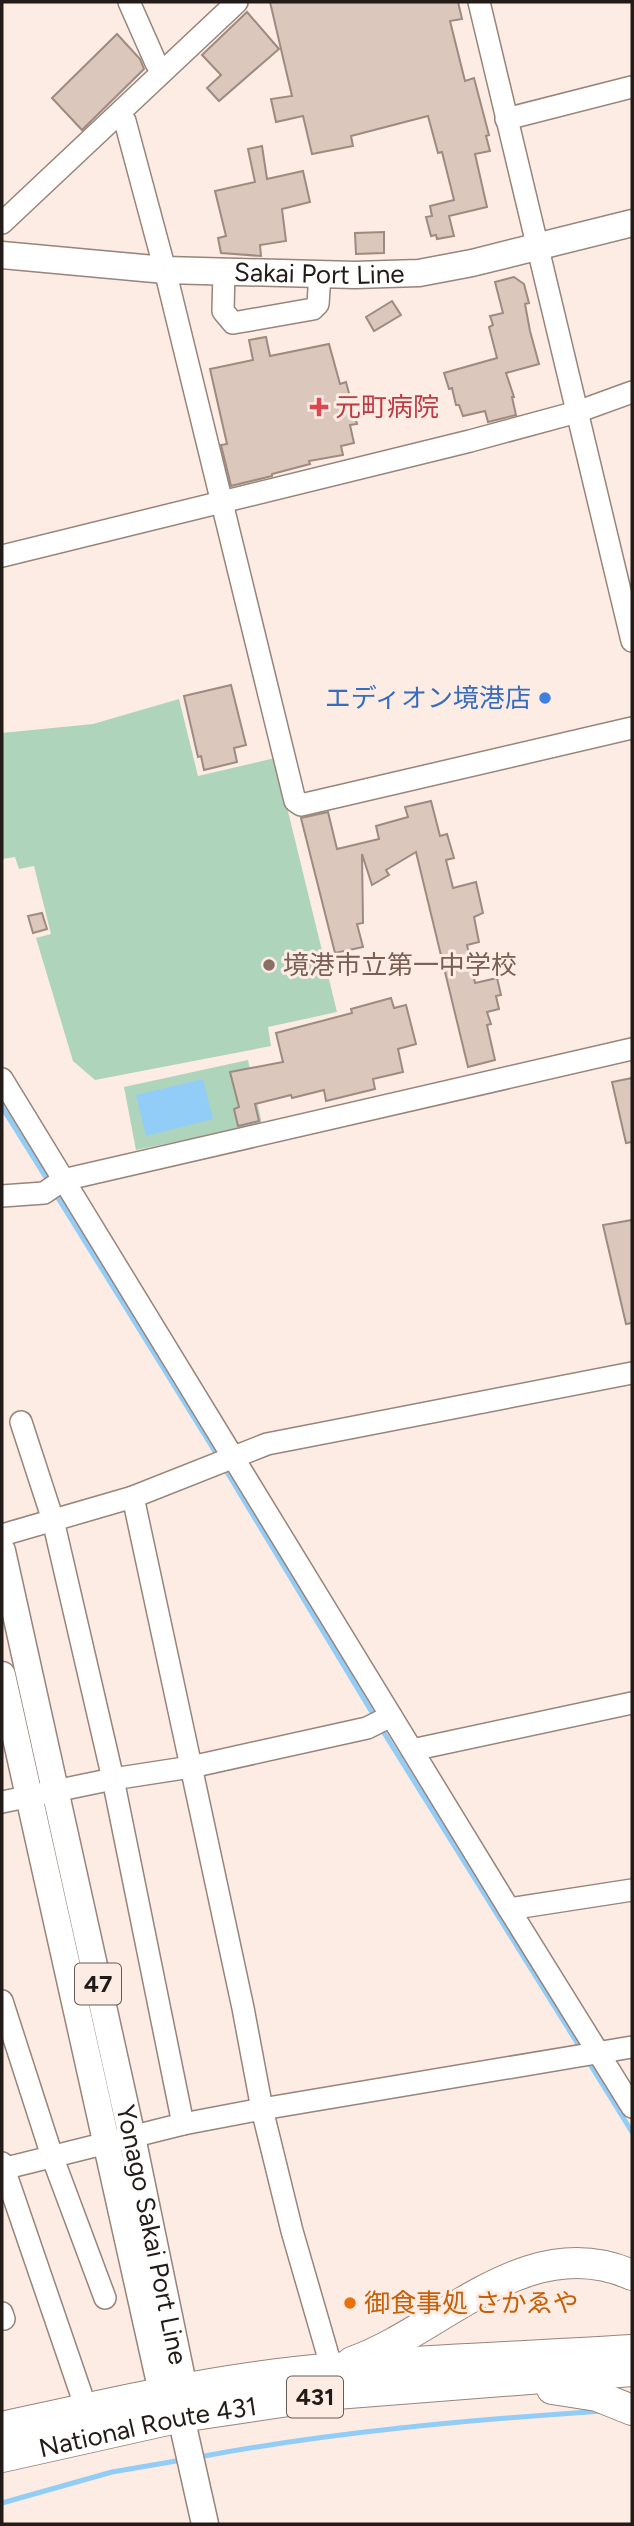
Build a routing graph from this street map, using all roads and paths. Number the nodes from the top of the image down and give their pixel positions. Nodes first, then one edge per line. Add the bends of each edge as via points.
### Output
1 (129, 2) edge
2 (236, 2) edge
3 (479, 2) edge
4 (162, 71) junction
5 (632, 87) edge
6 (120, 114) junction
7 (506, 119) junction
8 (2, 223) edge
9 (632, 223) edge
10 (536, 246) junction
11 (2, 255) edge
12 (165, 270) junction
13 (224, 271) junction
14 (320, 274) junction
15 (632, 392) edge
16 (577, 412) junction
17 (221, 503) junction
18 (2, 556) edge
19 (624, 568) edge
20 (632, 641) edge
21 (632, 728) edge
22 (632, 1049) edge
23 (2, 1079) edge
24 (63, 1180) junction
25 (2, 1196) edge
26 (632, 1373) edge
27 (21, 1422) dead end
28 (231, 1457) junction
29 (133, 1497) junction
30 (53, 1520) junction
31 (2, 1535) edge
32 (2, 1551) edge
33 (2, 1675) edge
34 (632, 1703) edge
35 (391, 1716) junction
36 (412, 1750) junction
37 (191, 1767) junction
38 (113, 1779) junction
39 (55, 1790) junction
40 (29, 1795) junction
41 (2, 1802) edge
42 (632, 1890) edge
43 (509, 1909) junction
44 (2, 2001) edge
45 (632, 2047) edge
46 (599, 2052) junction
47 (632, 2107) edge
48 (262, 2109) junction
49 (183, 2124) junction
50 (120, 2140) junction
51 (52, 2156) junction
52 (2, 2166) edge
53 (632, 2275) edge
54 (105, 2298) dead end
55 (632, 2350) edge
56 (331, 2369) junction
57 (632, 2371) edge
58 (379, 2390) junction
59 (176, 2399) junction
60 (86, 2408) junction
61 (632, 2410) edge
62 (2, 2427) edge
63 (2, 2456) edge
64 (205, 2524) edge

1 - 4 street
2 - 4 street
3 - 7 street
4 - 6 street
5 - 7 street
6 - 8 street
6 - 12 street
7 - 10 street
9 - 10 main road, Sakai Port Line
10 - 14 main road, Sakai Port Line via 419,273
10 - 16 street
11 - 12 main road, Sakai Port Line
12 - 13 main road, Sakai Port Line
12 - 17 street
13 - 14 main road, Sakai Port Line
13 - 14 street via 223,311 233,323 313,309 318,304
15 - 16 street
16 - 17 street
16 - 19 street
17 - 18 street
17 - 21 street via 295,801 301,804
19 - 20 street
22 - 24 street
23 - 24 street
24 - 25 street via 44,1194
24 - 28 street
26 - 28 street via 293,1438
27 - 30 street
28 - 29 street
28 - 35 street
29 - 30 street
29 - 37 street
30 - 31 street
30 - 38 street
32 - 39 main road, Yonago Sakai Port Line / 47
33 - 40 main road, Yonago Sakai Port Line / 47
34 - 36 street
35 - 36 street
35 - 37 street via 367,1728
36 - 43 street
37 - 38 street
37 - 48 street
38 - 39 street
38 - 49 street
39 - 40 street
39 - 50 main road, Yonago Sakai Port Line / 47
40 - 41 street
40 - 50 main road, Yonago Sakai Port Line / 47
42 - 43 street
43 - 46 street
44 - 51 street
45 - 46 street
46 - 47 street
46 - 48 street
48 - 49 street
48 - 56 street
49 - 50 street
50 - 51 street
50 - 59 main road, Yonago Sakai Port Line / 47
51 - 52 street
51 - 54 street
52 - 60 street
53 - 56 highway, National Route 431 / 431 via 585,2264 530,2270 363,2358
55 - 56 highway, National Route 431 / 431
56 - 59 highway, National Route 431 / 431 via 262,2376
57 - 58 highway, National Route 431 / 431
58 - 59 highway, National Route 431 / 431
58 - 61 highway, National Route 431 / 431 via 551,2389 597,2396
59 - 60 highway, National Route 431 / 431
59 - 63 highway, National Route 431 / 431
59 - 64 main road, Yonago Sakai Port Line
60 - 62 highway, National Route 431 / 431

